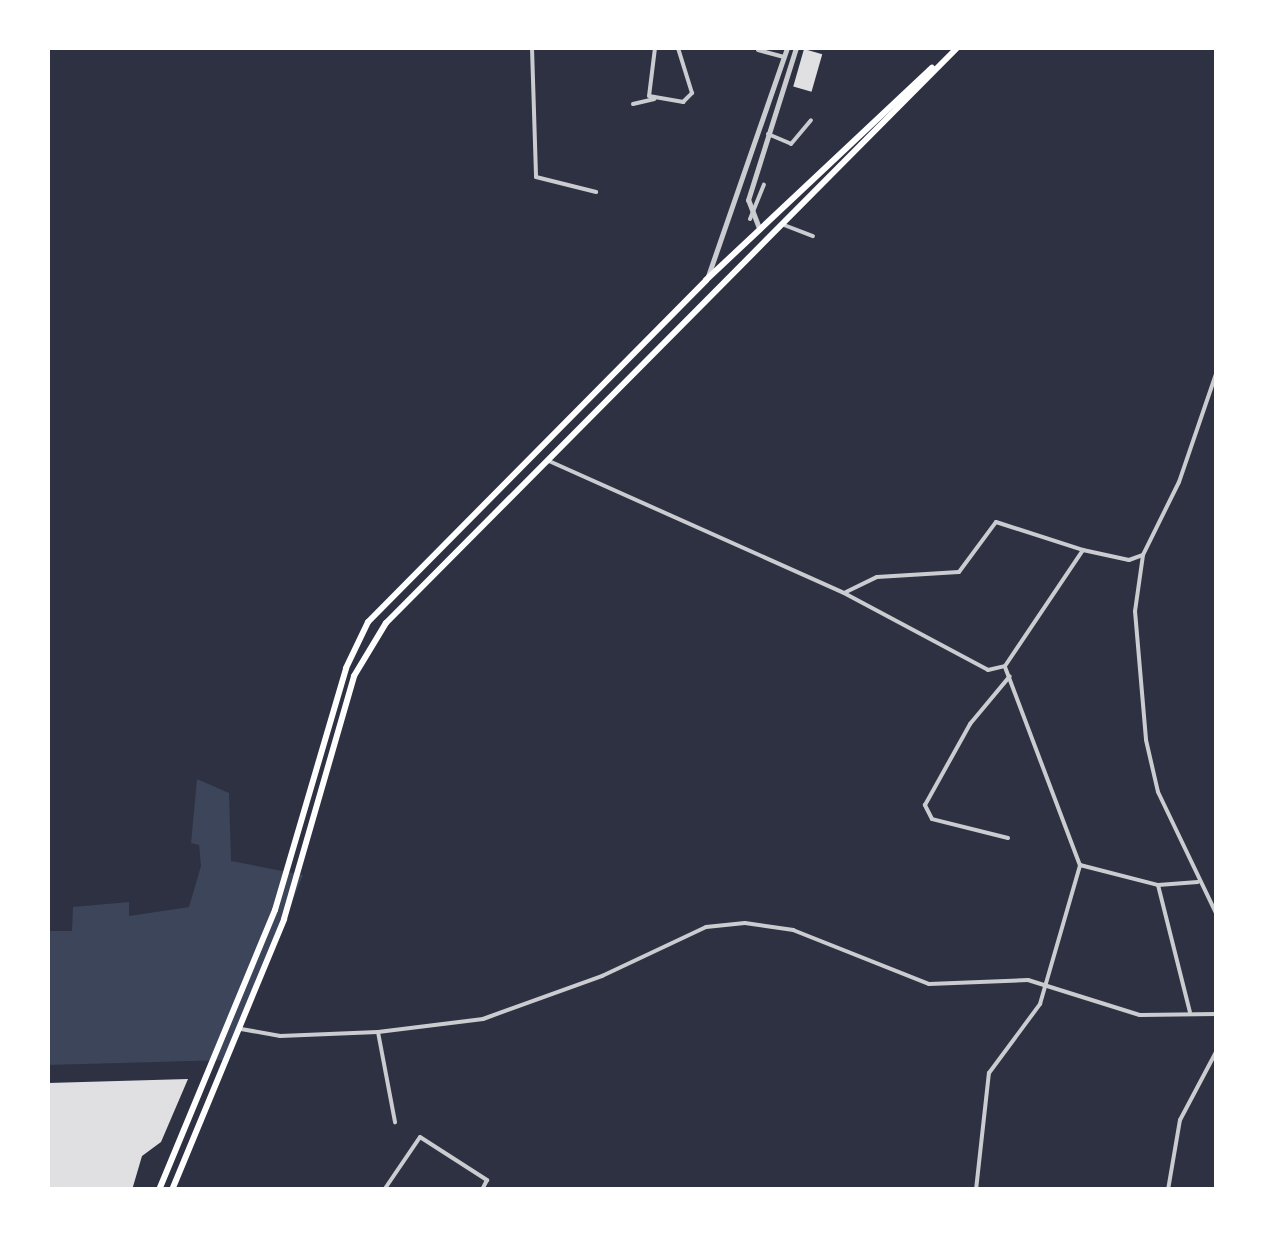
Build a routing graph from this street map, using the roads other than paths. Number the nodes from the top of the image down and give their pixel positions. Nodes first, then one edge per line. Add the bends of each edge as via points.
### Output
1 (532, 48) edge
2 (654, 48) edge
3 (678, 48) edge
4 (787, 48) edge
5 (796, 48) edge
6 (956, 48) edge
7 (758, 50) edge
8 (784, 57) junction
9 (941, 62) junction
10 (654, 99) junction
11 (633, 104) dead end
12 (811, 120) dead end
13 (768, 134) junction
14 (764, 185) dead end
15 (596, 192) dead end
16 (750, 219) junction
17 (780, 224) junction
18 (758, 228) junction
19 (813, 236) dead end
20 (706, 280) junction
21 (1216, 374) edge
22 (547, 460) junction
23 (1083, 550) junction
24 (1142, 554) junction
25 (1124, 559) junction
26 (1138, 572) junction
27 (844, 593) junction
28 (1005, 666) junction
29 (1010, 676) junction
30 (1008, 838) dead end
31 (1080, 865) junction
32 (1199, 882) junction
33 (1158, 885) junction
34 (1216, 913) edge
35 (1050, 983) junction
36 (1190, 1012) junction
37 (1216, 1014) edge
38 (241, 1029) junction
39 (378, 1032) junction
40 (1216, 1052) edge
41 (395, 1122) dead end
42 (159, 1190) edge
43 (172, 1190) edge
44 (384, 1190) edge
45 (482, 1190) edge
46 (976, 1190) edge
47 (1168, 1190) edge

1 - 15 street via 536,176
2 - 10 street
3 - 10 street via 691,100
4 - 8 street
5 - 13 street
6 - 9 highway
7 - 8 street
8 - 20 street
9 - 17 highway
9 - 18 highway
10 - 11 street
12 - 13 street via 791,144
13 - 16 street via 748,200
14 - 16 street
16 - 18 street
17 - 19 street
17 - 22 highway
18 - 20 highway
20 - 42 highway via 389,595 360,635 275,910
21 - 24 street via 1179,482
22 - 27 street
22 - 38 highway via 404,599 361,662 284,920
23 - 25 street
23 - 27 street via 996,522 959,572 871,578
23 - 28 street
24 - 25 street
24 - 26 street
25 - 26 street
26 - 32 street via 1150,764
27 - 28 street via 980,667
28 - 29 street
29 - 30 street via 970,724 926,805 932,819
29 - 31 street
31 - 33 street
31 - 35 street
32 - 33 street
32 - 34 street
33 - 36 street
35 - 36 street via 1140,1015
35 - 39 street via 1002,978 929,984 793,930 719,924 522,1008
35 - 46 street via 1027,1028 988,1073
36 - 37 street
38 - 39 street via 280,1036
38 - 43 highway
39 - 41 street
40 - 47 street via 1180,1120
44 - 45 street via 420,1137 488,1180

